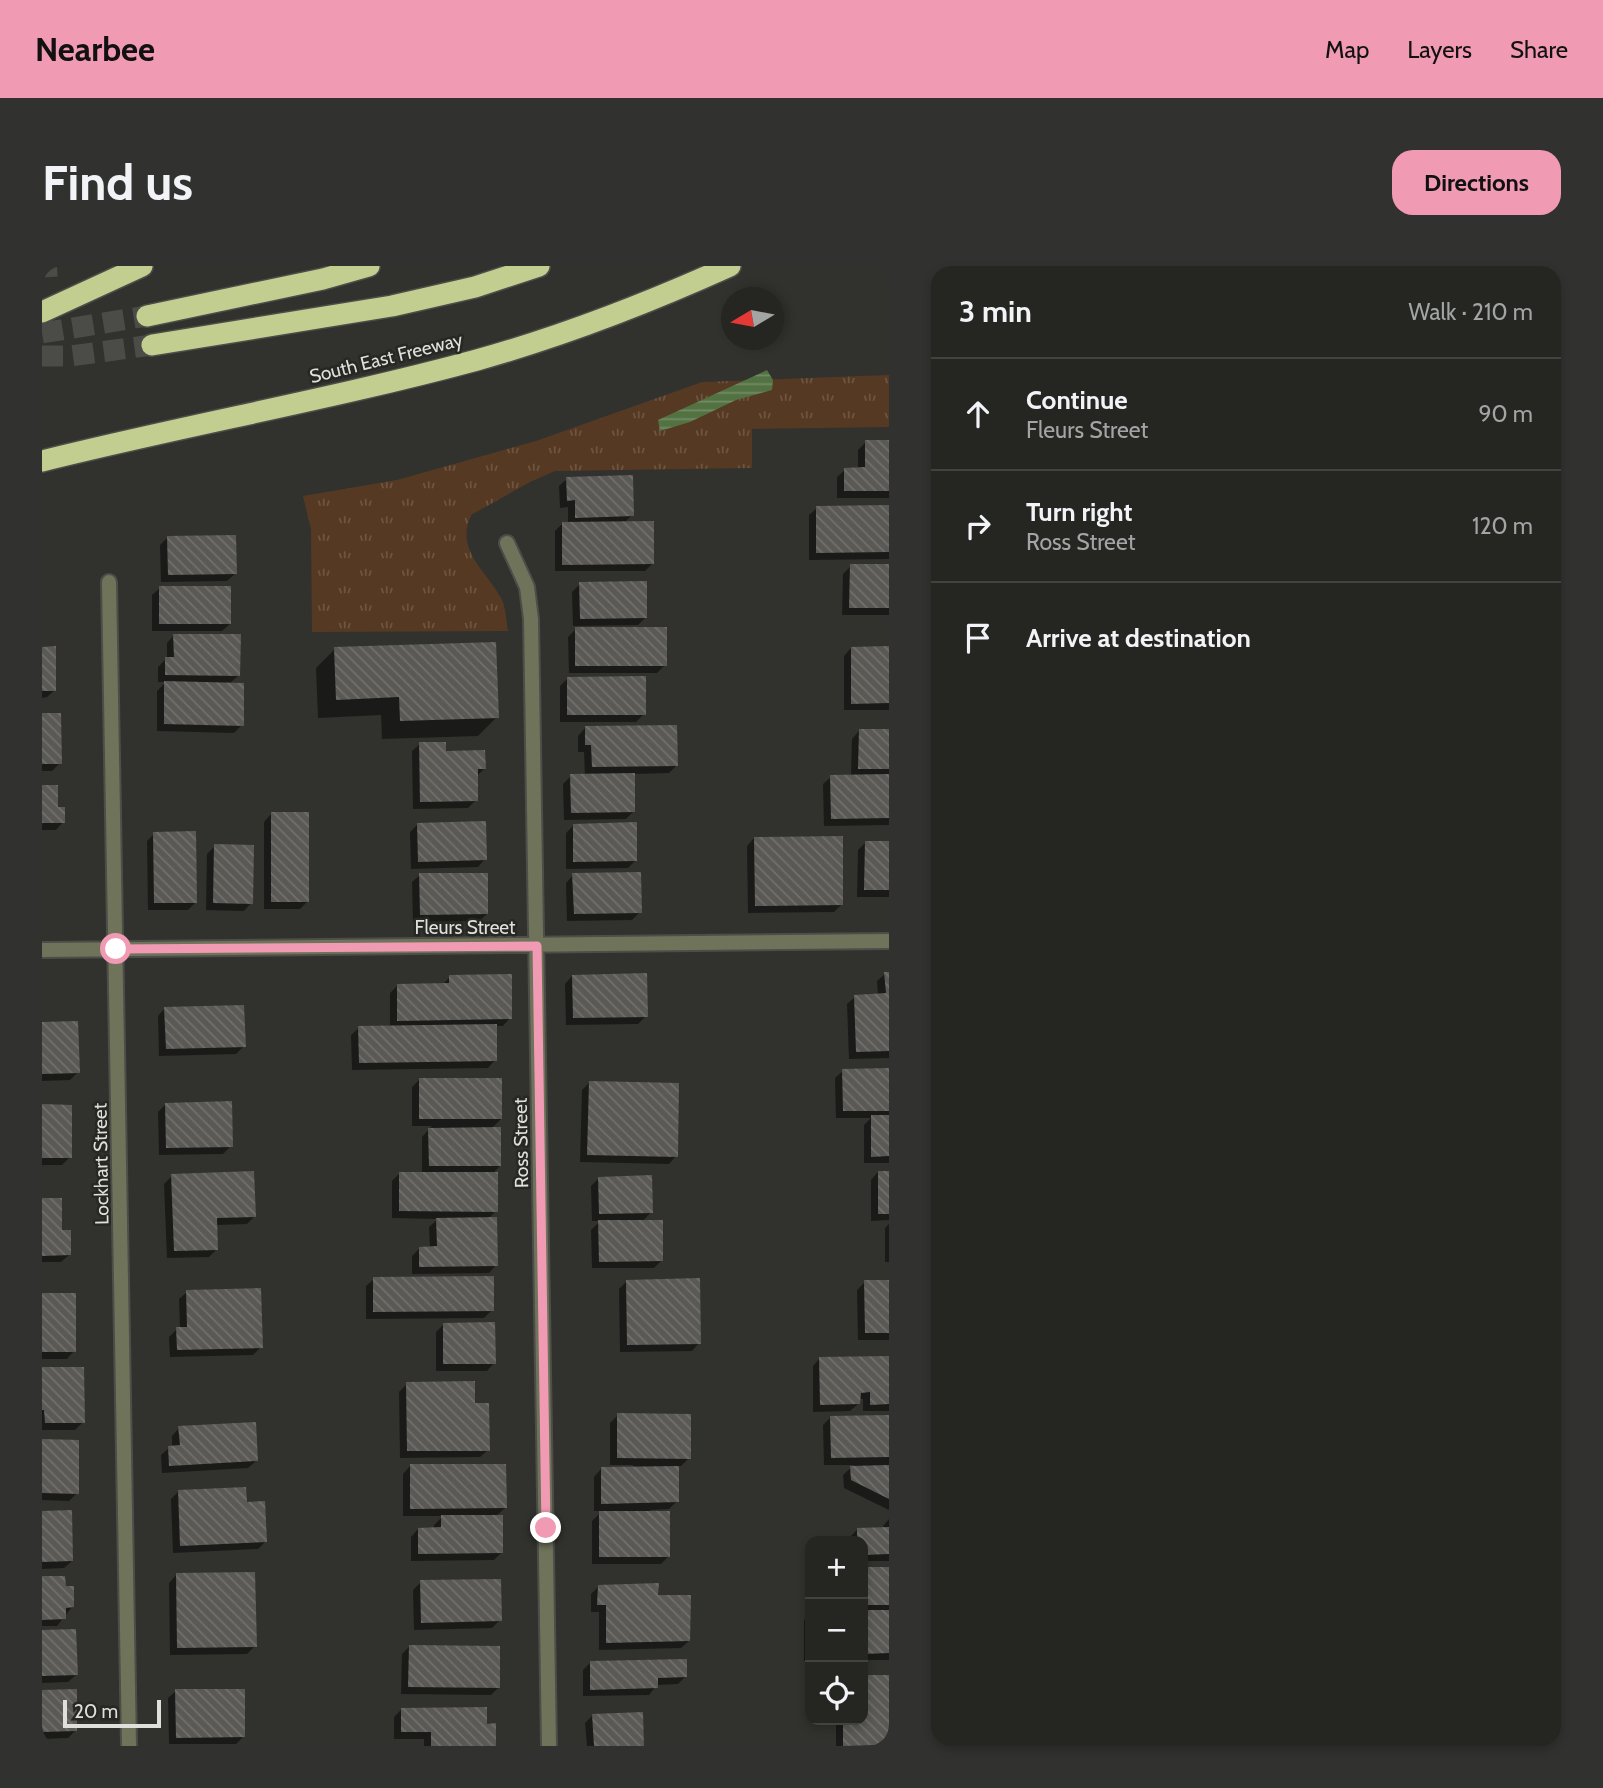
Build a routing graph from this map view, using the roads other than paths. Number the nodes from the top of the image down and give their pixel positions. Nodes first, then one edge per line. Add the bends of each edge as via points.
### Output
1 (142, 266) edge
2 (369, 266) edge
3 (539, 266) edge
4 (730, 266) edge
5 (42, 312) edge
6 (147, 316) tunnel mouth
7 (152, 345) tunnel mouth
8 (42, 461) edge
9 (507, 543) dead end
10 (109, 582) dead end
11 (889, 941) edge
12 (537, 946) junction
13 (116, 949) junction
14 (42, 950) edge
15 (129, 1746) edge
16 (549, 1746) edge

1 - 5 highway
2 - 6 highway
3 - 7 highway via 475,287 391,306
4 - 8 highway, South East Freeway via 651,301 478,359
9 - 12 street, Ross Street via 527,587 531,619
10 - 13 street, Lockhart Street
11 - 12 street, Fleurs Street
12 - 13 street, Fleurs Street
12 - 16 street, Ross Street
13 - 14 street, Fleurs Street
13 - 15 street, Lockhart Street

